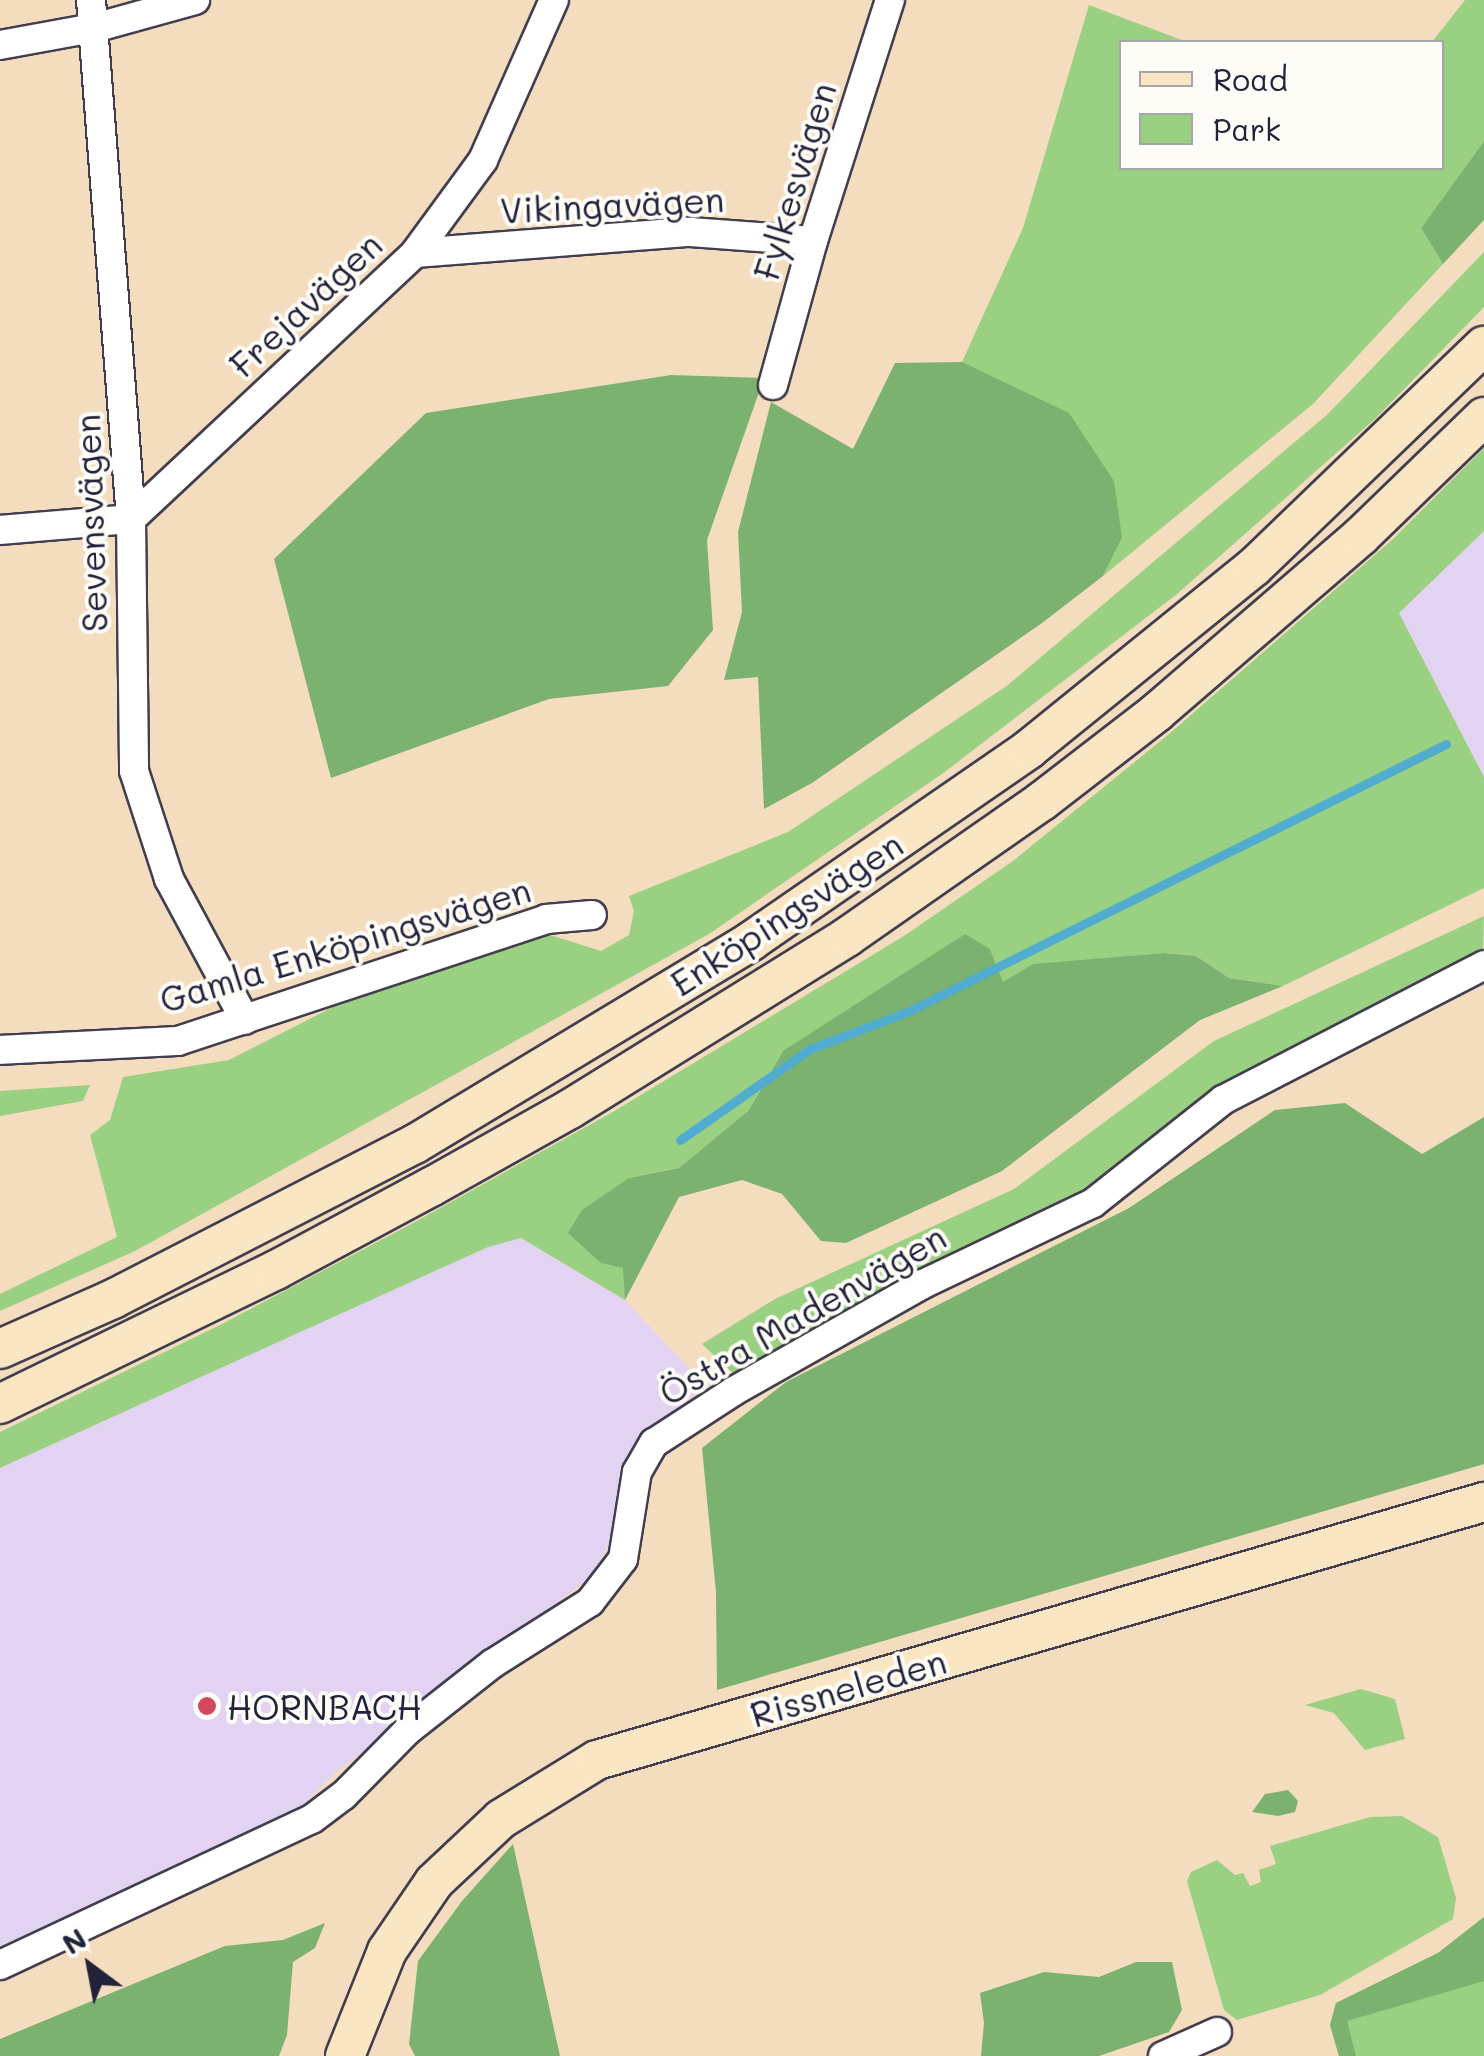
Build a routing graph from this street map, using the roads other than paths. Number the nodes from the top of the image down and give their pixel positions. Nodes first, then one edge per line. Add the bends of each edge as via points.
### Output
1 (196, 0) edge
2 (554, 0) edge
3 (890, 0) edge
4 (93, 14) edge
5 (0, 45) edge
6 (813, 241) junction
7 (415, 253) junction
8 (1484, 346) edge
9 (773, 386) dead end
10 (1484, 417) edge
11 (131, 519) junction
12 (0, 530) edge
13 (592, 915) dead end
14 (1484, 965) edge
15 (245, 1020) junction
16 (0, 1050) edge
17 (0, 1349) edge
18 (0, 1404) edge
19 (1484, 1502) edge
20 (0, 1966) edge
21 (1217, 2032) dead end
22 (1170, 2055) edge
23 (345, 2056) edge

1 - 4 street
2 - 7 street, Frejavägen via 483,160
3 - 6 street, Fylkesvägen
4 - 5 street
4 - 11 street, Sevensvägen
6 - 7 street, Vikingavägen via 690,232
6 - 9 street, Fylkesvägen
7 - 11 street, Frejavägen
8 - 17 main road, Enköpingsvägen via 1224,592 1029,749 751,941 415,1144 113,1299
10 - 18 main road, Enköpingsvägen via 1361,536 1157,712 847,937 431,1187
11 - 12 street
11 - 15 street, Sevensvägen via 134,772 169,879
13 - 15 street, Gamla Enköpingsvägen via 546,919
14 - 20 street, Östra Madenvägen via 1223,1100 1092,1202 923,1284 654,1443 636,1472 623,1559 590,1602 450,1697 312,1820
15 - 16 street, Gamla Enköpingsvägen via 178,1041
19 - 23 main road, Rissneleden via 597,1760 501,1818 434,1882 388,1951
21 - 22 street

